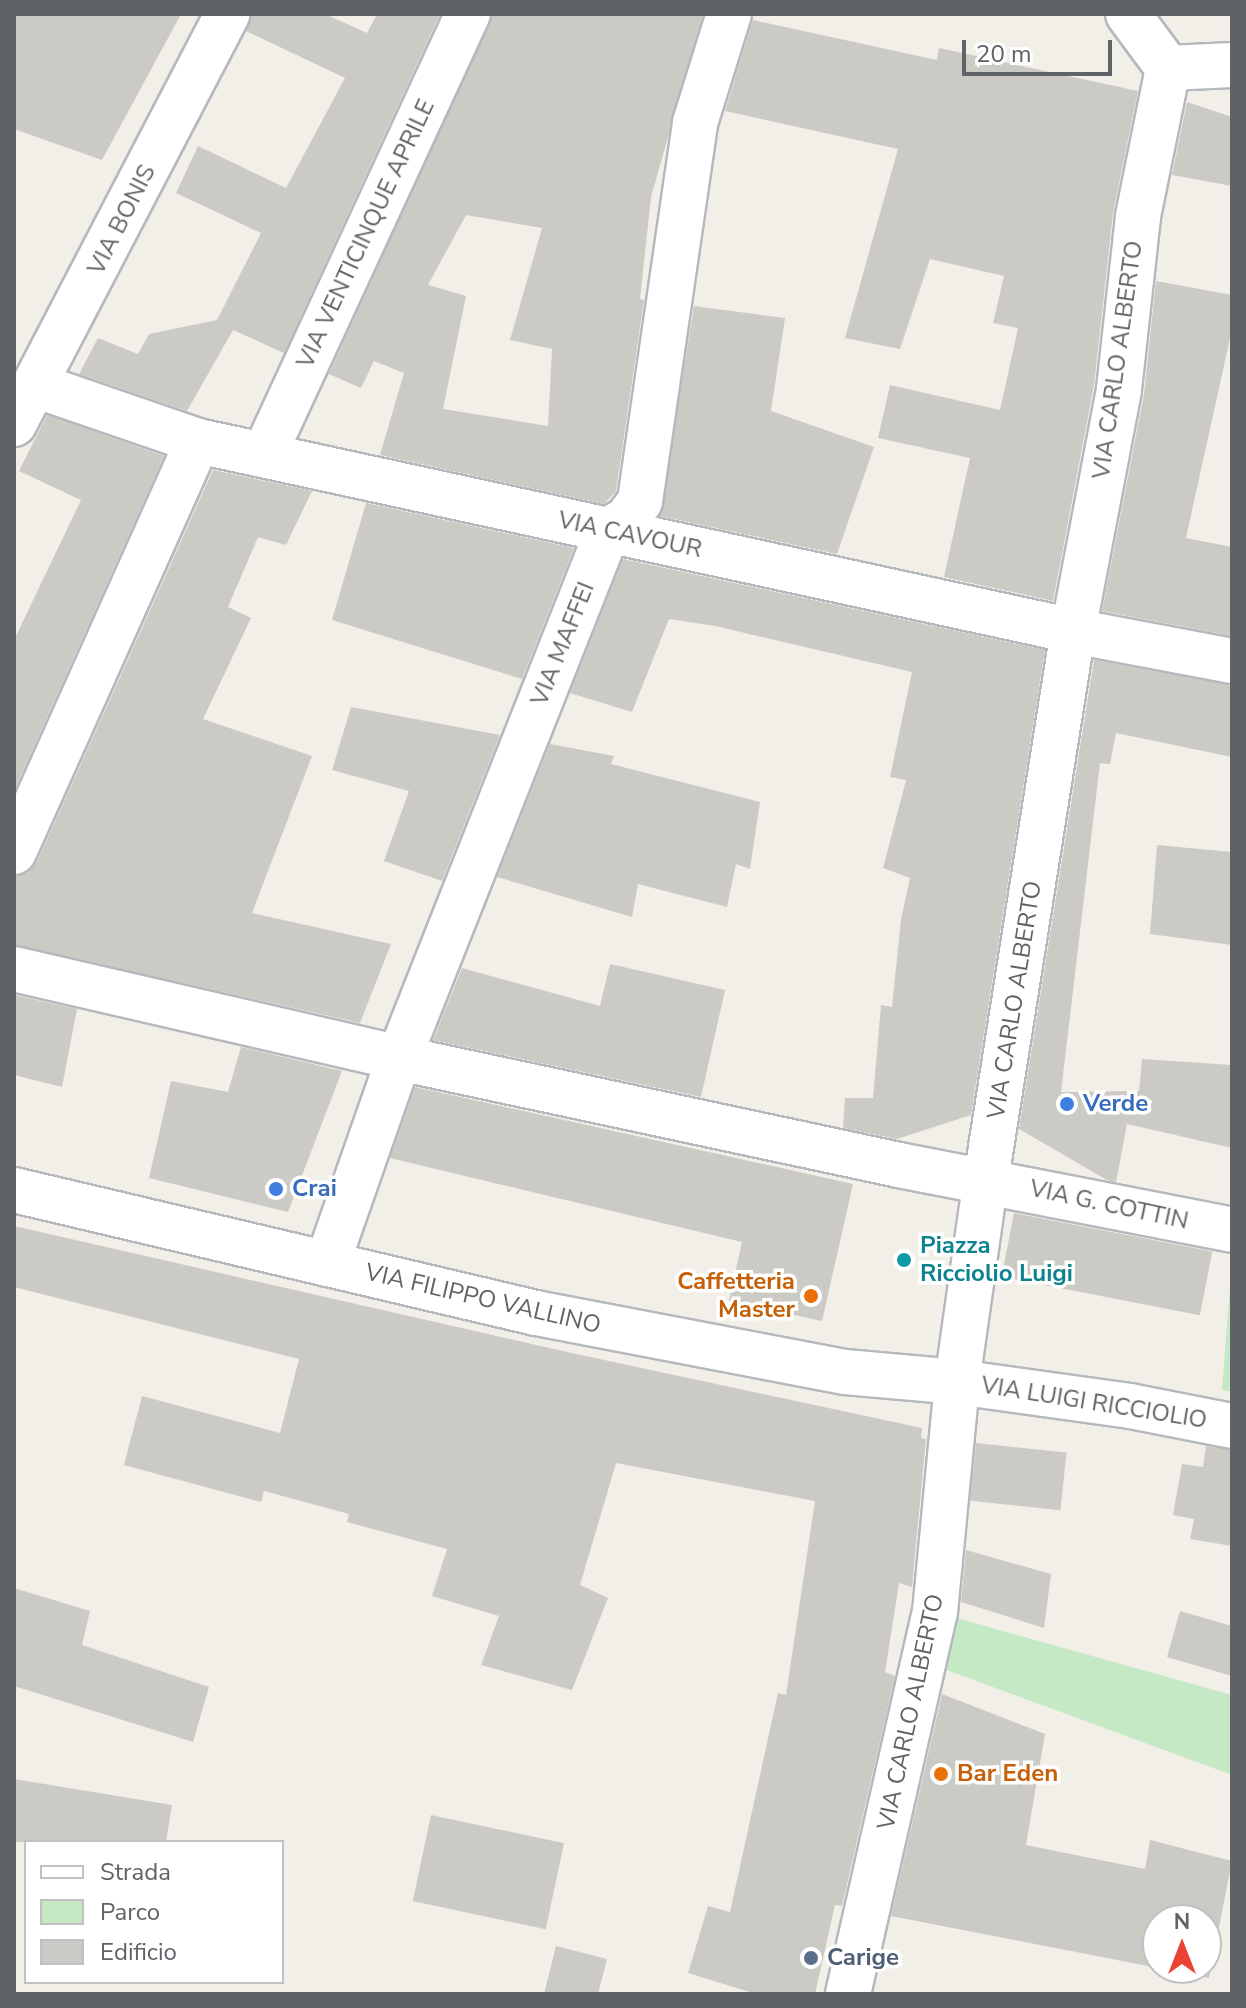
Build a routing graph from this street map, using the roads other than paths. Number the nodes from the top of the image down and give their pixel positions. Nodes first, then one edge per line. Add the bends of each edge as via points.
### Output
1 (227, 14) edge
2 (468, 14) edge
3 (729, 14) edge
4 (1128, 14) edge
5 (1232, 65) edge
6 (1168, 68) junction
7 (35, 385) junction
8 (14, 424) edge
9 (198, 441) junction
10 (264, 455) junction
11 (608, 530) junction
12 (1073, 631) junction
13 (1232, 661) edge
14 (14, 852) edge
15 (14, 969) edge
16 (399, 1058) junction
17 (986, 1179) junction
18 (14, 1190) edge
19 (1232, 1230) edge
20 (327, 1264) junction
21 (957, 1382) junction
22 (1232, 1426) edge
23 (848, 1994) edge

1 - 7 street, VIA BONIS
2 - 10 street, VIA VENTICINQUE APRILE
3 - 11 street, VIA MAFFEI via 695,123 640,501 627,519
4 - 6 street
5 - 6 street
6 - 12 street, VIA CARLO ALBERTO via 1138,216 1119,389
7 - 8 street, VIA BONIS
7 - 9 street, VIA CAVOUR
9 - 10 street, VIA CAVOUR
9 - 14 street
10 - 11 street, VIA CAVOUR
11 - 12 street, VIA CAVOUR
11 - 16 street, VIA MAFFEI
12 - 13 street, VIA CAVOUR
12 - 17 street, VIA CARLO ALBERTO
15 - 16 street, VIA G. COTTIN
16 - 17 street, VIA G. COTTIN
16 - 20 street, VIA MAFFEI
17 - 19 street, VIA G. COTTIN
17 - 21 street, VIA CARLO ALBERTO
18 - 20 street, VIA FILIPPO VALLINO
20 - 21 street, VIA FILIPPO VALLINO via 536,1313 845,1372
21 - 22 street, VIA LUIGI RICCIOLIO
21 - 23 street, VIA CARLO ALBERTO via 935,1612

